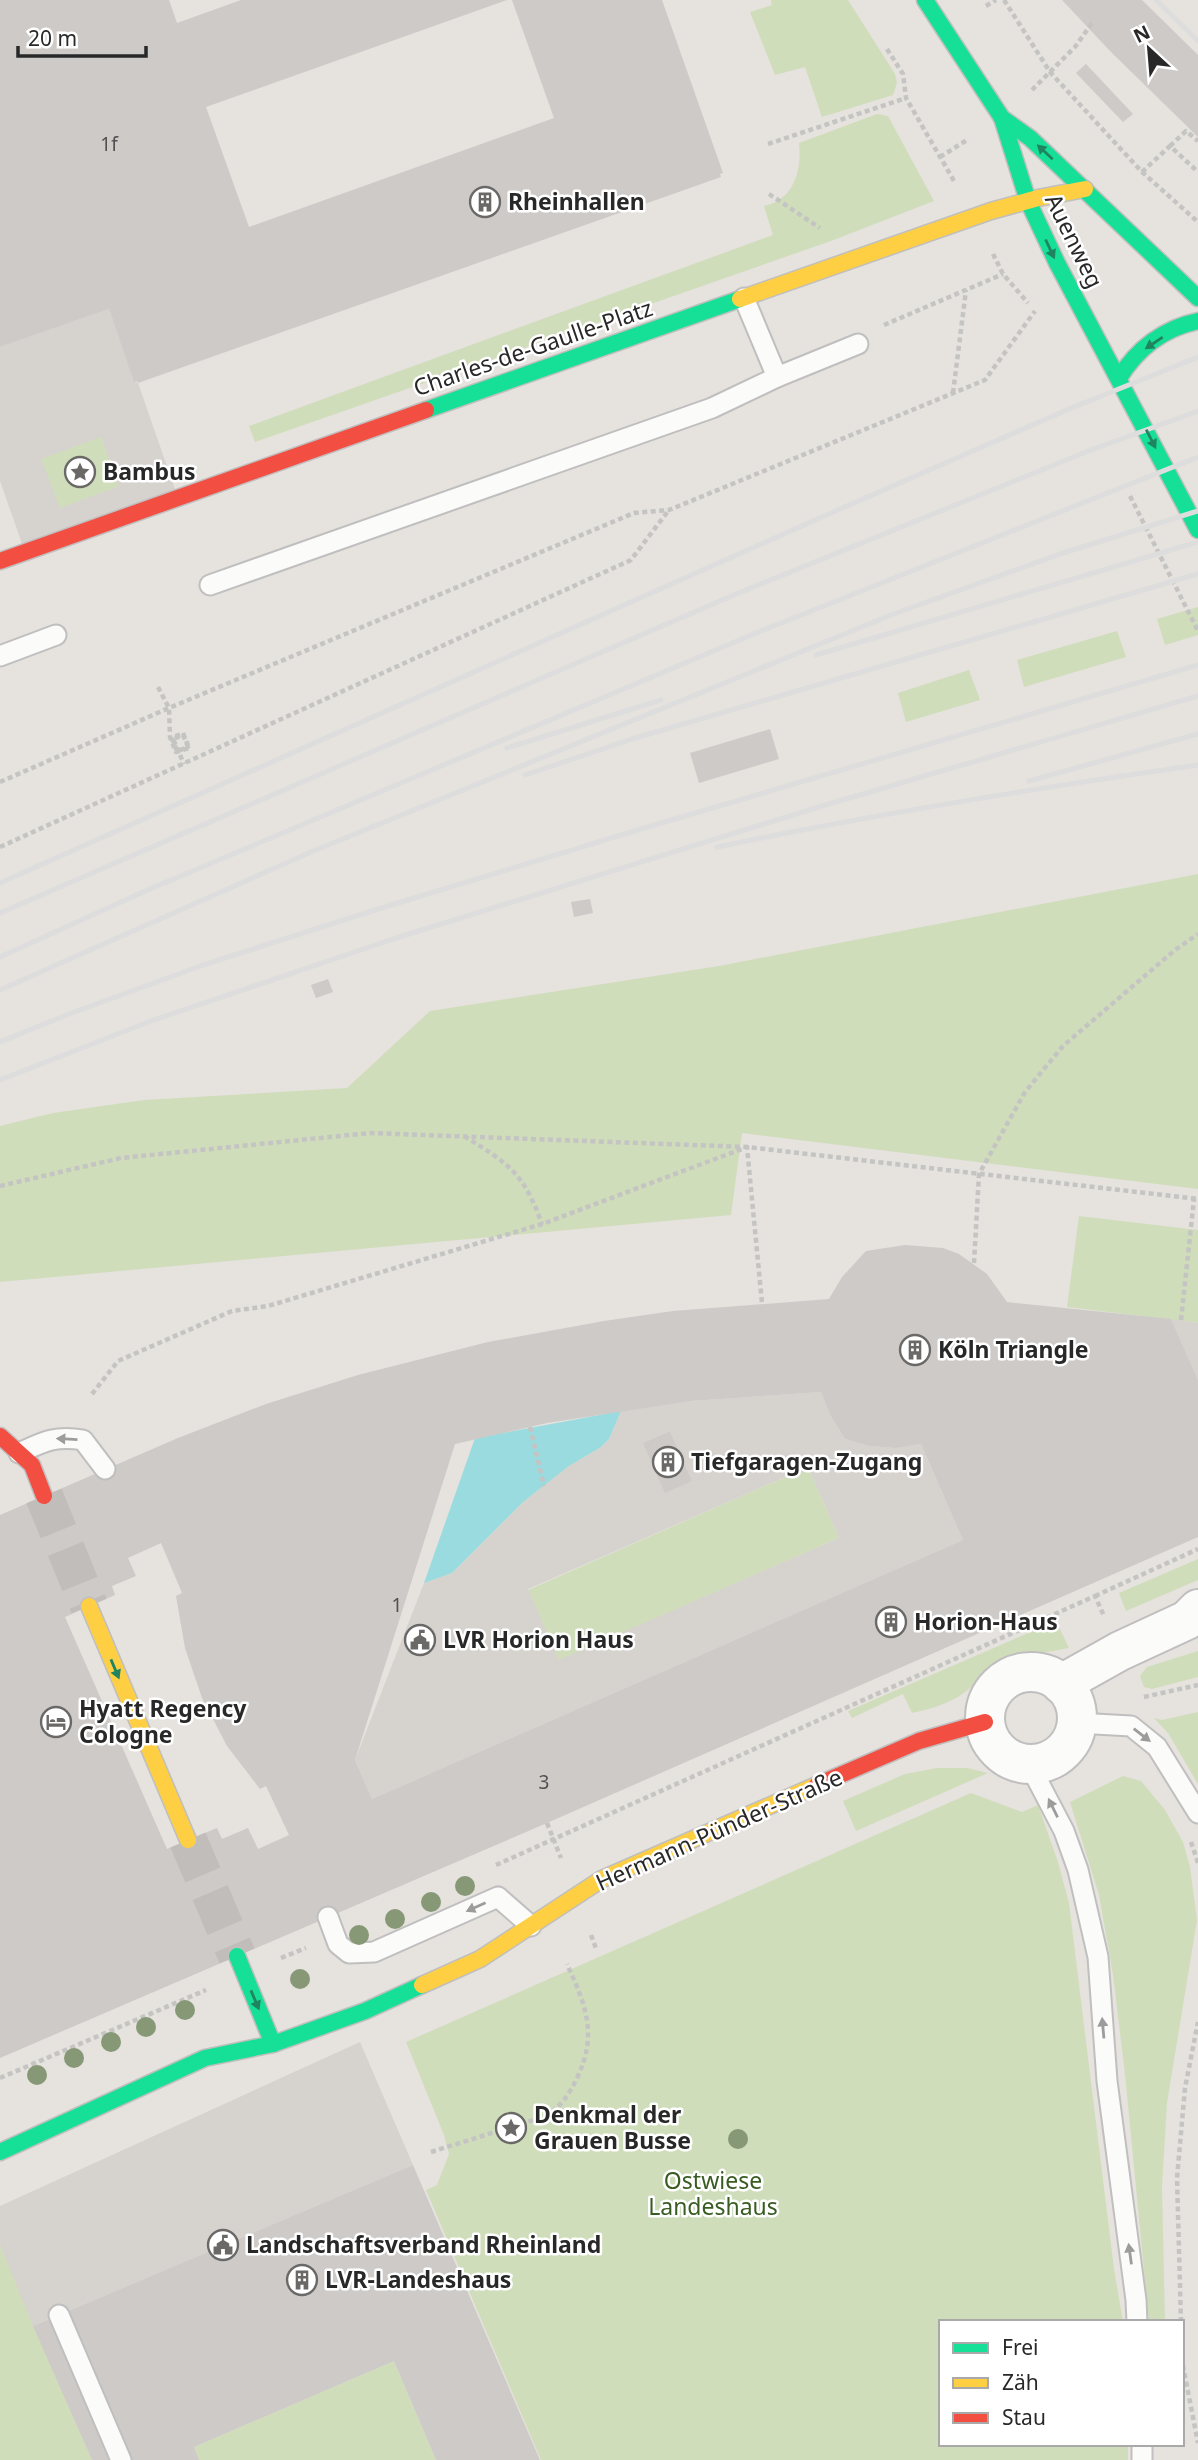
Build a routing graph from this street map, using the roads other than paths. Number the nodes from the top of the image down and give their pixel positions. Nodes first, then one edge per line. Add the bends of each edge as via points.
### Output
1 (925, 0) edge
2 (1002, 118) junction
3 (1085, 189) junction
4 (1028, 201) junction
5 (744, 298) junction
6 (1198, 298) edge
7 (1198, 321) edge
8 (858, 344) road end
9 (777, 377) junction
10 (1119, 378) junction
11 (1198, 530) edge
12 (0, 561) edge
13 (210, 585) dead end
14 (56, 635) dead end
15 (0, 656) edge
16 (0, 1436) edge
17 (19, 1452) junction
18 (105, 1469) dead end
19 (44, 1496) tunnel mouth
20 (89, 1606) tunnel mouth
21 (1194, 1617) edge
22 (1061, 1684) junction
23 (985, 1722) junction
24 (1077, 1723) junction
25 (1029, 1764) junction
26 (1198, 1813) edge
27 (188, 1840) tunnel mouth
28 (328, 1917) dead end
29 (531, 1926) junction
30 (237, 1956) tunnel mouth
31 (273, 2044) junction
32 (0, 2152) edge
33 (59, 2315) dead end
34 (1137, 2320) edge
35 (121, 2460) edge

1 - 2 street, Auenweg
3 -> 2 street, Auenweg
2 - 4 street, Auenweg
3 - 4 street, Charles-de-Gaulle-Platz
3 - 6 street, Auenweg
4 - 5 street, Charles-de-Gaulle-Platz
4 -> 10 street, Auenweg
5 - 9 lane
5 - 12 street, Charles-de-Gaulle-Platz
7 -> 10 street via 1186,322 1151,344 1131,360
8 - 9 lane
9 - 13 lane via 712,408
10 -> 11 street, Auenweg
14 - 15 lane
16 - 17 street
18 -> 17 lane via 83,1440 50,1439
17 - 19 street via 32,1465
20 -> 27 street
21 - 22 street
22 - 23 street via 1033,1672 1017,1674 993,1693
22 - 24 street via 1071,1695
23 - 25 street via 988,1735 1004,1755
23 - 29 street, Hermann-Pünder-Straße via 919,1741 601,1880
24 - 25 street via 1068,1746 1057,1756
24 -> 26 lane via 1131,1726 1157,1746
34 -> 25 lane via 1107,2081 1098,1957 1065,1831
29 -> 28 lane via 498,1897 374,1952 349,1953 338,1944
29 - 31 street, Hermann-Pünder-Straße via 480,1959 365,2011
30 -> 31 street
31 - 32 street, Hermann-Pünder-Straße via 205,2058
33 - 35 lane

